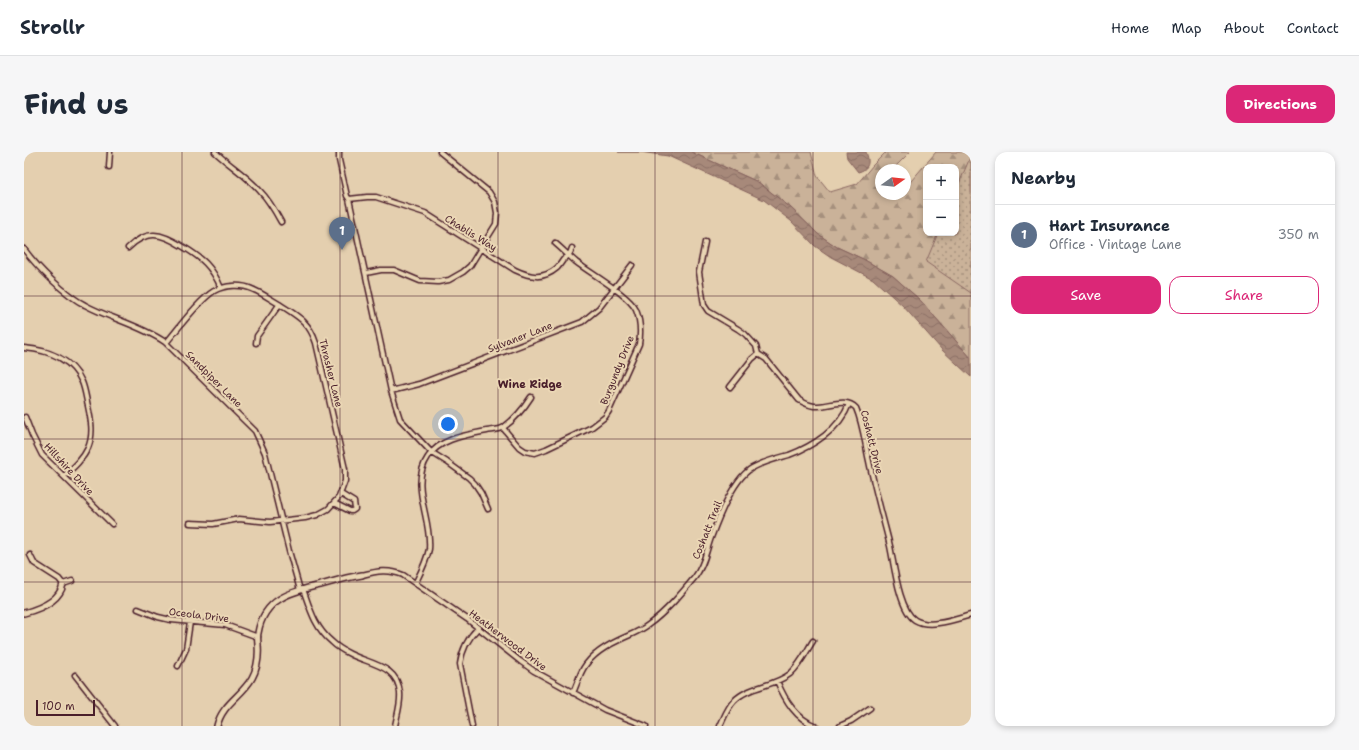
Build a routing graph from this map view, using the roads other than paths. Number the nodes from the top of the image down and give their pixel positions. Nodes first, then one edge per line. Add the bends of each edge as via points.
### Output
1 (110, 152) edge
2 (215, 152) edge
3 (339, 152) edge
4 (440, 152) edge
5 (108, 167) dead end
6 (349, 199) junction
7 (281, 222) dead end
8 (705, 242) dead end
9 (555, 243) dead end
10 (128, 248) dead end
11 (481, 248) junction
12 (572, 248) dead end
13 (24, 249) edge
14 (570, 256) junction
15 (632, 265) dead end
16 (366, 273) junction
17 (221, 288) junction
18 (614, 290) junction
19 (279, 304) junction
20 (166, 343) junction
21 (256, 343) dead end
22 (24, 348) edge
23 (758, 354) junction
24 (730, 387) dead end
25 (391, 391) junction
26 (531, 397) dead end
27 (849, 404) junction
28 (25, 417) dead end
29 (504, 428) junction
30 (431, 452) junction
31 (64, 476) junction
32 (341, 494) junction
33 (334, 503) junction
34 (488, 509) dead end
35 (281, 521) junction
36 (190, 523) dead end
37 (112, 524) dead end
38 (30, 555) dead end
39 (362, 575) joint
40 (72, 581) dead end
41 (416, 582) junction
42 (63, 584) junction
43 (302, 590) junction
44 (138, 609) dead end
45 (24, 613) edge
46 (971, 615) edge
47 (190, 622) junction
48 (478, 628) junction
49 (258, 637) junction
50 (814, 641) dead end
51 (178, 666) dead end
52 (75, 675) dead end
53 (777, 681) junction
54 (573, 693) junction
55 (870, 708) dead end
56 (115, 726) edge
57 (217, 726) edge
58 (395, 726) edge
59 (472, 726) edge
60 (646, 726) edge
61 (720, 726) edge
62 (816, 726) edge
63 (840, 726) edge

1 - 5 street
2 - 7 street via 260,190
3 - 6 street
4 - 11 street via 489,192 495,202 496,224
6 - 11 street, Chablis Way via 376,197 425,213
6 - 16 street
8 - 23 street, Coshatt Drive via 699,272 704,305 708,311 745,334 756,346
9 - 14 street, Burgundy Drive
10 - 17 street via 142,237 158,235 168,238 204,260 212,269
11 - 14 street, Chablis Way via 515,270 527,276 538,277 552,272
11 - 16 street via 470,266 449,280 420,281 394,270
12 - 14 street
13 - 20 street, Sandpiper Lane via 40,268 75,300 149,332
14 - 18 street, Burgundy Drive
15 - 18 street, Sylvaner Lane
16 - 25 street
17 - 19 street, Thrasher Lane via 247,287
17 - 20 street via 213,291
18 - 25 street, Sylvaner Lane via 599,308 582,322 419,384
18 - 29 street, Burgundy Drive via 633,306 641,332 639,344 609,411 592,427 535,452 525,451 519,447
19 - 21 street via 257,336
19 - 32 street, Thrasher Lane via 305,322 316,343 344,463 345,481
20 - 35 street, Sandpiper Lane via 255,431 265,453
22 - 31 street via 62,359 76,371 82,383 91,422 91,438 85,454
23 - 24 street
23 - 27 street, Coshatt Drive via 766,359 799,400 806,404
25 - 30 street via 400,419
26 - 29 street
27 - 46 street, Coshatt Drive via 854,406 857,412 899,588 910,616 917,621 933,623
27 - 54 street, Coshatt Trail via 842,418 820,439 794,452 758,464 743,475 719,516 704,561 696,575 648,625 601,649 581,673
28 - 31 street, Hillshire Drive via 42,454
29 - 30 street via 448,440
30 - 34 street via 469,478 481,493
30 - 41 street via 420,475 429,549
31 - 37 street, Hillshire Drive
32 - 33 street, Thrasher Lane
32 - 33 street via 354,502 354,509 350,511
33 - 35 street, Thrasher Lane via 317,516
35 - 36 street, Thrasher Lane via 239,519 218,524
35 - 43 street, Sandpiper Lane
38 - 42 street via 34,563
39 - 41 street, Heatherwood Drive via 383,571 395,572
39 - 43 street
40 - 42 street
41 - 48 street, Heatherwood Drive
42 - 45 street via 56,596 44,606
43 - 49 street via 284,596 272,605 263,616
43 - 58 street, Sandpiper Lane via 314,620 332,642 350,654 385,668 394,676 400,691
44 - 47 street, Oceola Drive via 164,619
47 - 49 street, Oceola Drive via 225,625
47 - 51 street via 186,649
48 - 54 street, Heatherwood Drive via 520,661
48 - 59 street via 467,642 460,664
49 - 57 street via 255,673 249,684 225,708
50 - 53 street via 794,669
52 - 56 street
53 - 61 street via 739,697 729,708
53 - 62 street via 795,712 803,720
54 - 60 street, Heatherwood Drive via 605,710
55 - 63 street

